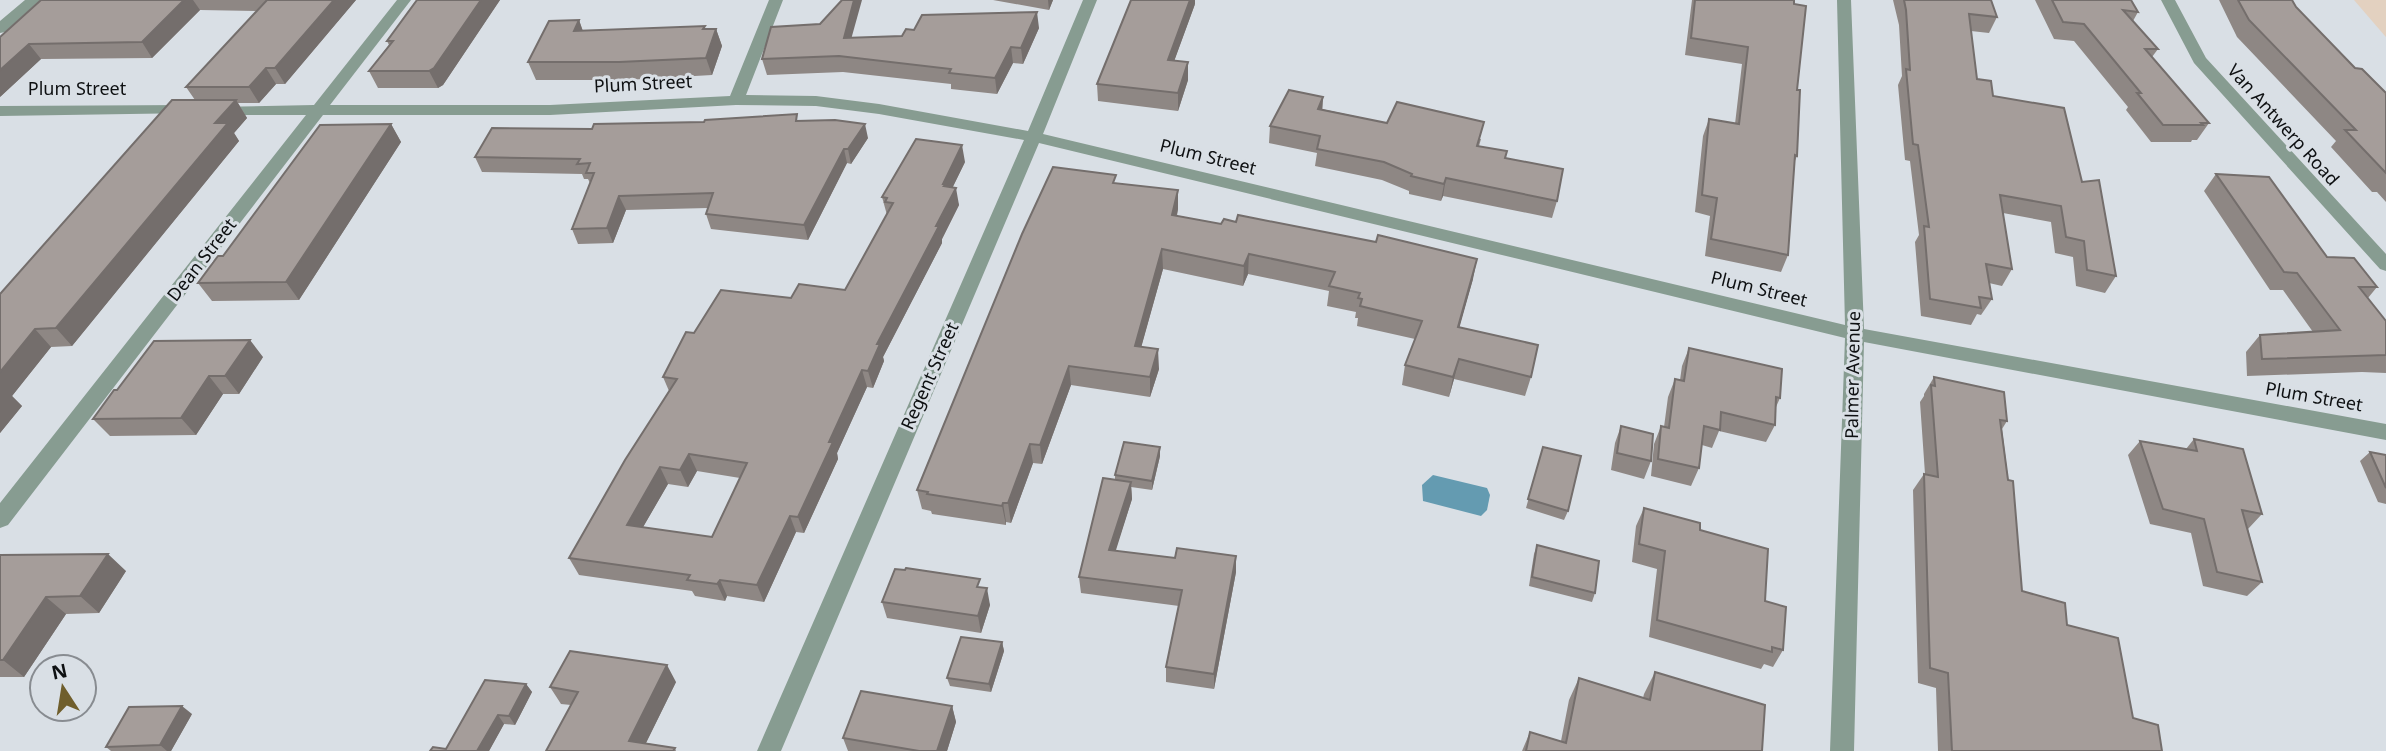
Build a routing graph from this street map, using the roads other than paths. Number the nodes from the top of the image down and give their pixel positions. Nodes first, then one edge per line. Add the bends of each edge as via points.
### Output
1 (33, 0) edge
2 (404, 0) edge
3 (776, 0) edge
4 (1090, 0) edge
5 (1844, 0) edge
6 (2168, 0) edge
7 (0, 29) edge
8 (736, 100) junction
9 (320, 109) junction
10 (0, 111) edge
11 (1035, 137) junction
12 (2386, 265) edge
13 (1856, 334) junction
14 (2386, 432) edge
15 (0, 519) edge
16 (769, 751) edge
17 (1842, 751) edge

1 - 7 street
2 - 9 street, Dean Street
3 - 8 street
4 - 11 street, Regent Street
5 - 13 street, Palmer Avenue
6 - 12 street, Van Antwerp Road via 2199,60
8 - 9 street, Plum Street via 550,110
8 - 11 street, Plum Street via 841,104
9 - 10 street, Plum Street
9 - 15 street, Dean Street
11 - 13 street, Plum Street
11 - 16 street, Regent Street
13 - 14 street, Plum Street
13 - 17 street, Palmer Avenue

